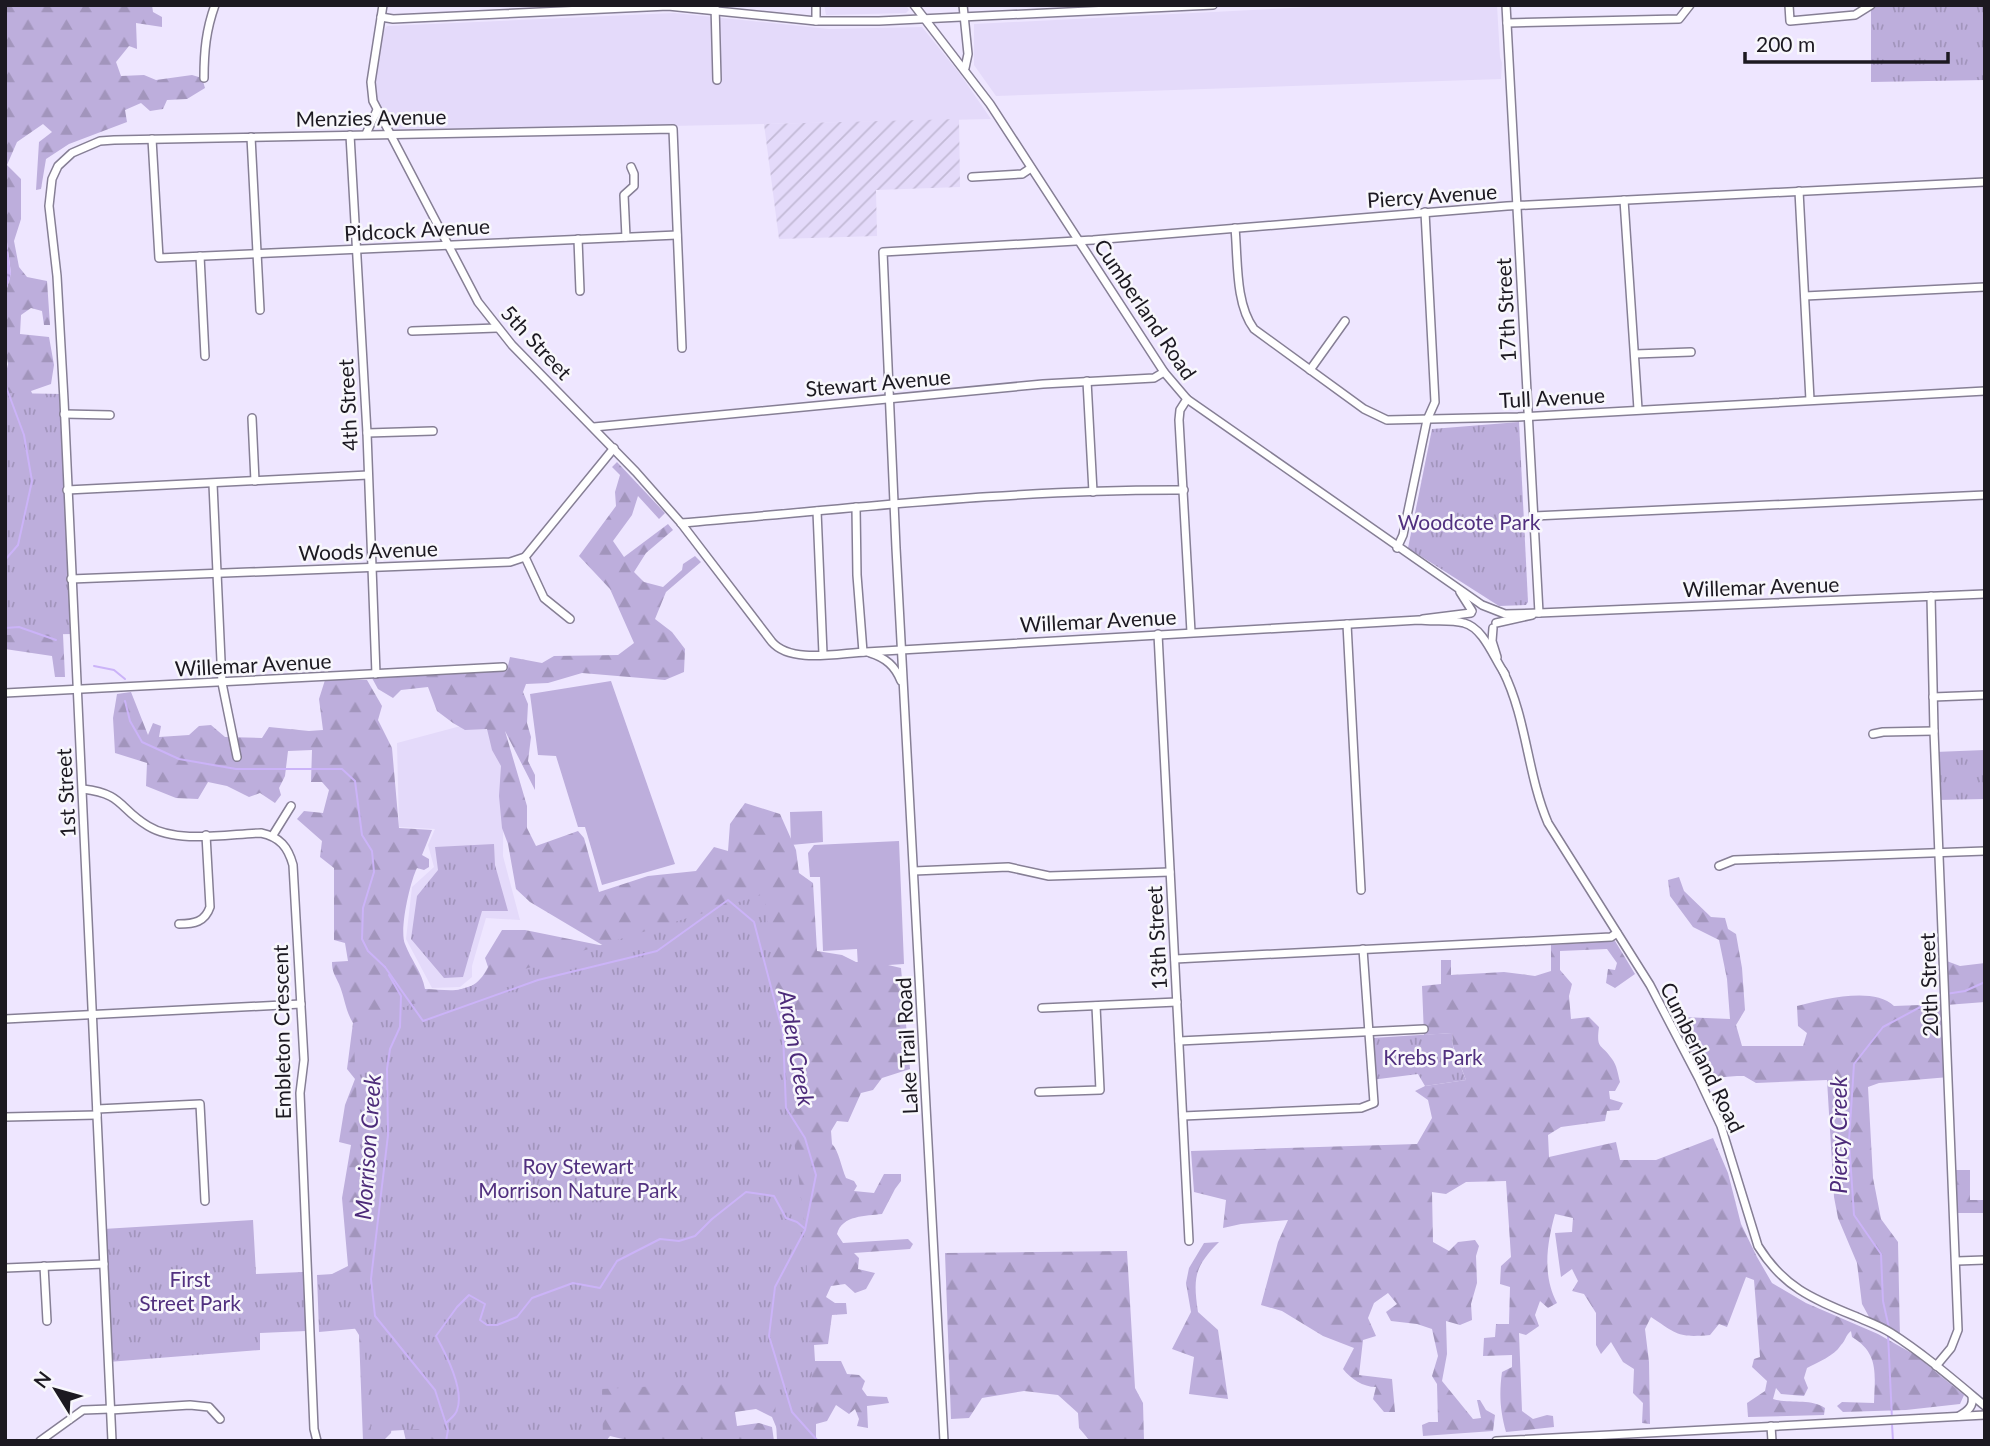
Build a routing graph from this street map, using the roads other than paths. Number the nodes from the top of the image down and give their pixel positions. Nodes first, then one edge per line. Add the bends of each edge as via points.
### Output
1 (215, 5) edge
2 (383, 5) edge
3 (816, 5) edge
4 (914, 5) edge
5 (963, 5) edge
6 (1213, 5) edge
7 (1506, 5) edge
8 (1789, 5) edge
9 (1871, 5) edge
10 (1174, 6) edge
11 (616, 7) edge
12 (1689, 7) edge
13 (715, 8) edge
14 (1100, 8) edge
15 (514, 9) edge
16 (1057, 9) edge
17 (381, 17) junction
18 (966, 17) junction
19 (925, 19) junction
20 (816, 21) junction
21 (1507, 23) junction
22 (965, 68) junction
23 (204, 78) dead end
24 (718, 80) dead end
25 (377, 110) junction
26 (366, 134) junction
27 (391, 134) junction
28 (350, 135) junction
29 (251, 137) junction
30 (152, 139) junction
31 (72, 153) joint
32 (631, 167) dead end
33 (1031, 168) junction
34 (972, 177) dead end
35 (1985, 182) edge
36 (1799, 191) junction
37 (1624, 200) junction
38 (1517, 206) junction
39 (1425, 212) junction
40 (1236, 228) junction
41 (677, 235) junction
42 (626, 237) junction
43 (578, 239) junction
44 (1079, 239) junction
45 (448, 245) junction
46 (356, 249) junction
47 (884, 252) joint
48 (257, 254) junction
49 (200, 256) junction
50 (1985, 287) edge
51 (580, 290) dead end
52 (1805, 296) junction
53 (260, 310) dead end
54 (1345, 321) dead end
55 (497, 328) junction
56 (412, 331) dead end
57 (682, 348) dead end
58 (1691, 352) dead end
59 (1635, 354) junction
60 (205, 356) dead end
61 (1310, 369) junction
62 (1164, 372) junction
63 (1087, 381) junction
64 (1985, 391) edge
65 (890, 399) junction
66 (1186, 399) junction
67 (1810, 400) junction
68 (1638, 409) junction
69 (64, 414) junction
70 (110, 415) dead end
71 (1528, 416) junction
72 (252, 418) dead end
73 (1427, 420) junction
74 (594, 427) junction
75 (433, 431) dead end
76 (367, 433) junction
77 (614, 448) junction
78 (368, 475) junction
79 (255, 481) junction
80 (213, 484) junction
81 (67, 490) junction
82 (1184, 491) junction
83 (1093, 492) junction
84 (1985, 495) edge
85 (895, 503) junction
86 (856, 507) junction
87 (817, 511) junction
88 (1534, 516) junction
89 (681, 523) junction
90 (1398, 548) junction
91 (525, 557) junction
92 (373, 567) junction
93 (217, 572) junction
94 (71, 579) junction
95 (1455, 586) junction
96 (1985, 594) edge
97 (1931, 596) junction
98 (1482, 605) junction
99 (1494, 611) junction
100 (1471, 612) junction
101 (1539, 613) junction
102 (570, 620) dead end
103 (1419, 620) junction
104 (1347, 624) junction
105 (1494, 626) junction
106 (1475, 629) junction
107 (1191, 632) junction
108 (1158, 634) junction
109 (902, 649) junction
110 (781, 650) joint
111 (865, 652) junction
112 (823, 654) junction
113 (503, 667) dead end
114 (376, 674) junction
115 (1505, 674) junction
116 (222, 683) junction
117 (904, 688) junction
118 (76, 691) junction
119 (5, 693) edge
120 (1985, 695) edge
121 (1933, 697) junction
122 (1934, 732) junction
123 (1873, 734) dead end
124 (237, 757) dead end
125 (83, 789) junction
126 (291, 806) dead end
127 (206, 835) junction
128 (273, 835) junction
129 (1985, 851) edge
130 (1940, 852) junction
131 (1719, 866) dead end
132 (914, 871) junction
133 (1170, 872) junction
134 (1361, 890) dead end
135 (179, 924) dead end
136 (1617, 933) junction
137 (1363, 949) junction
138 (1175, 959) junction
139 (1177, 1002) junction
140 (301, 1004) junction
141 (1096, 1006) junction
142 (1042, 1008) dead end
143 (93, 1014) junction
144 (5, 1019) edge
145 (1424, 1030) dead end
146 (1368, 1033) junction
147 (1179, 1041) junction
148 (1039, 1092) dead end
149 (97, 1112) junction
150 (1183, 1116) junction
151 (5, 1117) edge
152 (205, 1201) dead end
153 (1189, 1241) dead end
154 (1985, 1260) edge
155 (1957, 1261) junction
156 (104, 1265) junction
157 (44, 1266) junction
158 (5, 1268) edge
159 (47, 1321) dead end
160 (1936, 1366) junction
161 (1972, 1395) junction
162 (1985, 1406) edge
163 (110, 1409) junction
164 (1985, 1415) edge
165 (1957, 1417) junction
166 (220, 1419) dead end
167 (1771, 1426) junction
168 (40, 1441) edge
169 (112, 1441) edge
170 (317, 1441) edge
171 (944, 1441) edge
172 (1496, 1441) edge
173 (1772, 1441) edge

1 - 23 street via 207,29
2 - 17 street, 5th Street
3 - 20 street
4 - 19 street, Cumberland Road
5 - 18 street
6 - 10 street
7 - 21 street, 17th Street
8 - 9 street via 1790,21 1855,15
10 - 14 street
11 - 13 street
11 - 15 street
12 - 21 street via 1679,19
13 - 20 street
13 - 24 street
14 - 16 street
15 - 17 street
16 - 18 street
17 - 25 street, 5th Street via 371,82
18 - 19 street
18 - 22 street
19 - 20 street
19 - 22 street, Cumberland Road
21 - 38 street, 17th Street
22 - 33 street, Cumberland Road
25 - 26 street
25 - 27 street, 5th Street
26 - 27 street, Menzies Avenue
26 - 28 street, Menzies Avenue
27 - 41 street, Menzies Avenue via 673,128
27 - 45 street, 5th Street
28 - 29 street, Menzies Avenue
28 - 46 street, 4th Street
29 - 30 street, Menzies Avenue
29 - 48 street
30 - 31 street, Menzies Avenue via 100,141
30 - 49 street, Pidcock Avenue via 159,258
31 - 69 street, 1st Street via 55,170 49,206
32 - 42 street via 634,186 624,195
33 - 34 street via 1022,174
33 - 44 street, Cumberland Road
35 - 36 street, Piercy Avenue
36 - 37 street, Piercy Avenue
36 - 52 street
37 - 38 street, Piercy Avenue
37 - 59 street
38 - 39 street, Piercy Avenue
38 - 71 street, 17th Street
39 - 40 street, Piercy Avenue
39 - 73 street via 1435,402
40 - 44 street, Piercy Avenue
40 - 61 street, Tull Avenue via 1247,319
41 - 42 street, Pidcock Avenue
41 - 57 street
42 - 43 street, Pidcock Avenue
43 - 45 street, Pidcock Avenue
43 - 51 street
44 - 47 street, Piercy Avenue
44 - 62 street, Cumberland Road
45 - 46 street, Pidcock Avenue
45 - 55 street, 5th Street
46 - 48 street, Pidcock Avenue
46 - 76 street, 4th Street
47 - 65 street, Lake Trail Road
48 - 49 street, Pidcock Avenue
48 - 53 street
49 - 60 street
50 - 52 street
52 - 67 street
54 - 61 street
55 - 56 street
55 - 74 street, 5th Street
58 - 59 street
59 - 68 street
61 - 73 street, Tull Avenue via 1364,409 1387,420
62 - 63 street, Stewart Avenue via 1154,377
62 - 66 street, Cumberland Road
63 - 65 street, Stewart Avenue
63 - 83 street
64 - 67 street, Tull Avenue
65 - 74 street, Stewart Avenue
65 - 85 street, Lake Trail Road
66 - 82 street via 1180,411
66 - 90 street, Cumberland Road
67 - 68 street, Tull Avenue
68 - 71 street, Tull Avenue
69 - 70 street
69 - 81 street, 1st Street
71 - 73 street, Tull Avenue
71 - 88 street, 17th Street
72 - 79 street
73 - 90 street
74 - 77 street, 5th Street
75 - 76 street
76 - 78 street, 4th Street
77 - 89 street, 5th Street
77 - 91 street
78 - 79 street
78 - 92 street, 4th Street
79 - 80 street
80 - 81 street
80 - 93 street
81 - 94 street, 1st Street
82 - 83 street
82 - 107 street
83 - 85 street
84 - 88 street
85 - 86 street
85 - 109 street, Lake Trail Road
86 - 87 street
86 - 111 street
87 - 89 street
87 - 112 street
88 - 101 street, 17th Street
89 - 110 street, 5th Street
90 - 95 street, Cumberland Road
91 - 92 street, Woods Avenue via 510,562
91 - 102 street via 544,598
92 - 93 street, Woods Avenue
92 - 114 street, 4th Street
93 - 94 street, Woods Avenue
93 - 116 street
94 - 118 street, 1st Street
95 - 98 street, Cumberland Road
95 - 100 street, Cumberland Road
96 - 97 street, Willemar Avenue
97 - 101 street, Willemar Avenue
97 - 121 street, 20th Street
98 - 99 street
98 - 100 street
99 - 101 street, Willemar Avenue
99 - 105 street
100 - 103 street, Willemar Avenue
100 - 106 street via 1469,619
101 - 105 street, Willemar Avenue
103 - 104 street, Willemar Avenue
103 - 106 street, Willemar Avenue via 1461,622
104 - 107 street, Willemar Avenue
104 - 134 street
105 - 106 street via 1486,632
105 - 115 street, Cumberland Road via 1493,647
106 - 115 street, Cumberland Road
107 - 108 street, Willemar Avenue
108 - 109 street, Willemar Avenue
108 - 133 street, 13th Street
109 - 111 street, Willemar Avenue
109 - 117 street, Lake Trail Road
110 - 112 street, Willemar Avenue
111 - 112 street, Willemar Avenue
111 - 117 street via 893,666
113 - 114 street, Willemar Avenue
114 - 116 street, Willemar Avenue
115 - 136 street, Cumberland Road via 1545,816
116 - 118 street, Willemar Avenue
116 - 124 street
117 - 132 street, Lake Trail Road
118 - 119 street, Willemar Avenue
118 - 125 street, 1st Street
120 - 121 street
121 - 122 street, 20th Street
122 - 123 street
122 - 130 street, 20th Street
125 - 127 street via 113,796 148,826 174,836
125 - 143 street, 1st Street
126 - 128 street
127 - 128 street
127 - 135 street via 210,907 200,921
128 - 140 street, Embleton Crescent via 290,853 293,865
129 - 130 street
130 - 131 street via 1734,860
130 - 155 street, 20th Street
132 - 133 street via 1008,867 1049,876
132 - 171 street, Lake Trail Road
133 - 138 street, 13th Street
136 - 137 street via 1611,937
136 - 160 street, Cumberland Road via 1650,985 1721,1126 1758,1246 1768,1262 1797,1290 1889,1331
137 - 138 street
137 - 146 street
138 - 139 street, 13th Street
139 - 141 street
139 - 147 street, 13th Street
140 - 143 street
140 - 170 street, Embleton Crescent via 303,1196
141 - 142 street
141 - 148 street via 1100,1090
143 - 144 street
143 - 149 street, 1st Street
145 - 146 street
146 - 147 street
146 - 150 street via 1374,1104
147 - 150 street, 13th Street
149 - 151 street
149 - 152 street via 201,1104
149 - 156 street, 1st Street
150 - 153 street, 13th Street
154 - 155 street
155 - 160 street, 20th Street via 1958,1330
156 - 157 street
156 - 163 street, 1st Street
157 - 158 street
157 - 159 street
160 - 161 street, Cumberland Road
161 - 162 street, Cumberland Road
161 - 165 street via 1971,1408
163 - 166 street via 190,1405 209,1407
163 - 168 street via 83,1410
163 - 169 street, 1st Street
164 - 165 street
165 - 167 street
167 - 172 street
167 - 173 street

